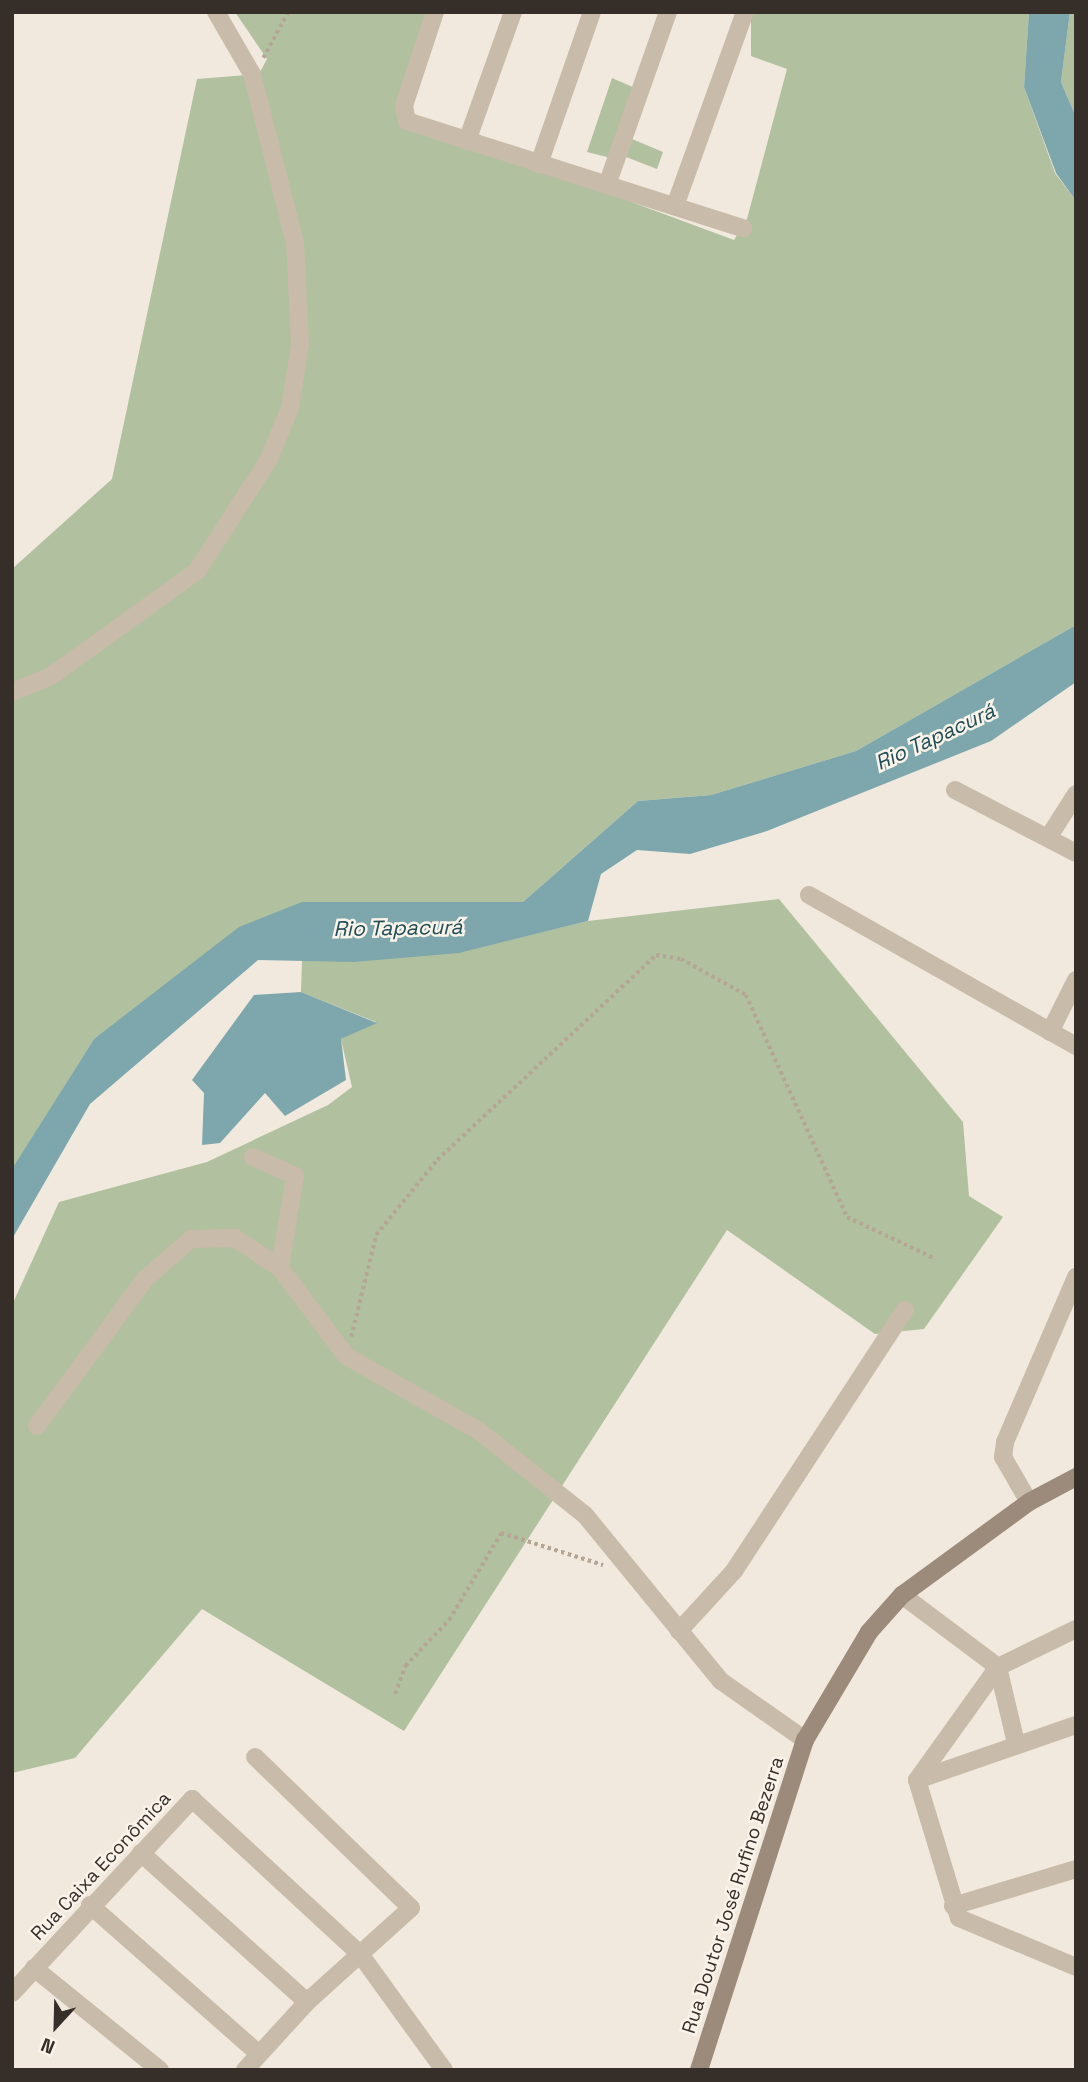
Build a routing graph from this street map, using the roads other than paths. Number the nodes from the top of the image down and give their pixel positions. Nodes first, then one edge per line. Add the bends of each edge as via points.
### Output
1 (216, 12) edge
2 (435, 12) edge
3 (513, 12) edge
4 (592, 12) edge
5 (668, 12) edge
6 (745, 12) edge
7 (467, 141) junction
8 (539, 164) junction
9 (607, 185) junction
10 (675, 206) junction
11 (743, 228) dead end
12 (12, 692) edge
13 (955, 790) dead end
14 (1076, 794) edge
15 (1048, 838) junction
16 (1076, 853) edge
17 (809, 895) dead end
18 (1076, 980) edge
19 (1050, 1032) junction
20 (1076, 1046) edge
21 (253, 1157) dead end
22 (280, 1268) junction
23 (1076, 1277) edge
24 (905, 1310) dead end
25 (37, 1426) dead end
26 (1076, 1477) edge
27 (1029, 1502) junction
28 (902, 1595) junction
29 (1076, 1629) edge
30 (679, 1630) junction
31 (998, 1667) junction
32 (1076, 1725) edge
33 (805, 1740) junction
34 (1016, 1743) junction
35 (255, 1757) dead end
36 (917, 1780) junction
37 (141, 1853) junction
38 (1076, 1869) edge
39 (90, 1905) junction
40 (953, 1906) junction
41 (360, 1954) junction
42 (1076, 1967) edge
43 (34, 1968) junction
44 (12, 1993) edge
45 (307, 2002) junction
46 (260, 2054) junction
47 (160, 2070) edge
48 (245, 2070) edge
49 (444, 2070) edge
50 (699, 2070) edge

1 - 12 street via 252,74 295,243 300,344 290,408 268,461 197,571 51,676
2 - 7 street via 404,106 412,124
3 - 7 street
4 - 8 street
5 - 9 street
6 - 10 street
7 - 8 street
8 - 9 street
9 - 10 street
10 - 11 street
13 - 15 street
14 - 15 street
15 - 16 street
17 - 19 street
18 - 19 street
19 - 20 street
21 - 22 street via 295,1176
22 - 25 street via 235,1238 191,1239 145,1279
22 - 30 street via 346,1356 479,1431 585,1515
23 - 27 street via 1005,1442 1003,1457
24 - 30 street via 734,1570
26 - 27 main road, Rua Doutor José Rufino Bezerra
27 - 28 main road, Rua Doutor José Rufino Bezerra
28 - 31 street
28 - 33 main road, Rua Doutor José Rufino Bezerra via 869,1632
29 - 31 street
30 - 33 street via 721,1681
31 - 34 street
31 - 36 street
32 - 34 street
33 - 50 main road, Rua Doutor José Rufino Bezerra
34 - 36 street
35 - 41 street via 411,1908
36 - 40 street
37 - 39 street, Rua Caixa Econômica
37 - 41 street, Rua Caixa Econômica via 192,1799
37 - 45 street
38 - 40 street
39 - 43 street, Rua Caixa Econômica
39 - 46 street
40 - 42 street via 966,1924
41 - 45 street
41 - 49 street
43 - 44 street, Rua Caixa Econômica
43 - 47 street
45 - 46 street
46 - 48 street

